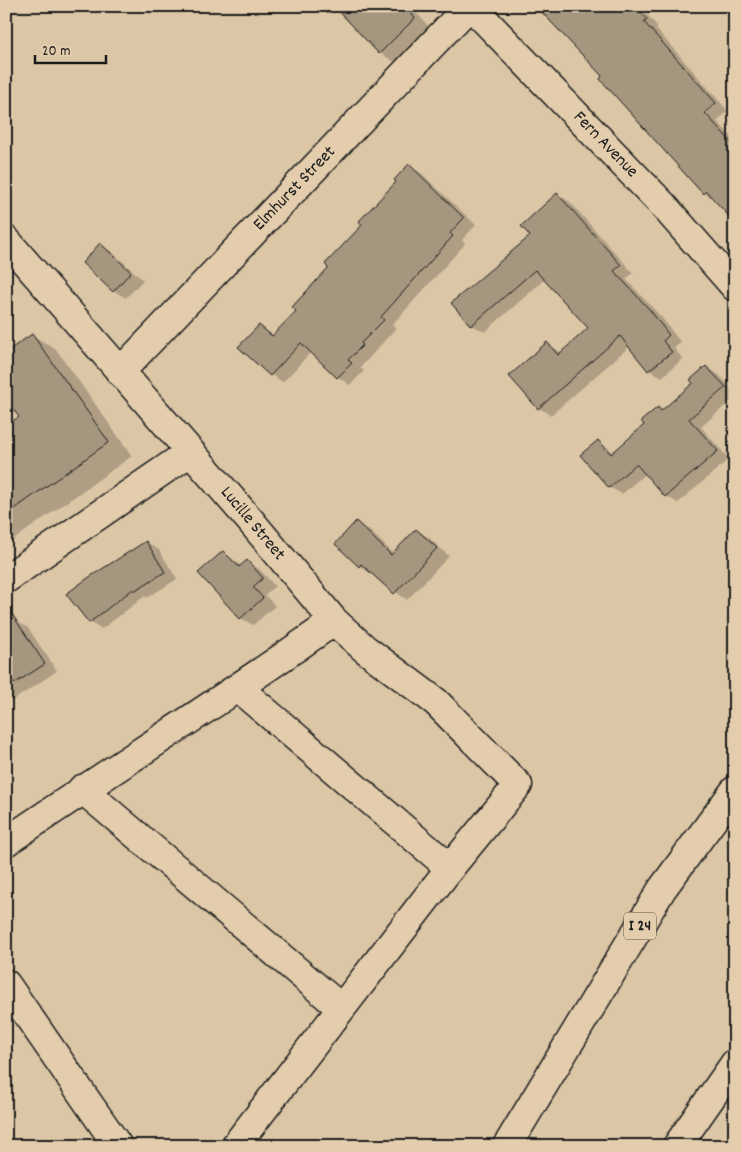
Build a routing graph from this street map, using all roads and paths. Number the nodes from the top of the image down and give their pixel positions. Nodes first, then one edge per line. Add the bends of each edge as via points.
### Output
1 (470, 6) edge
2 (6, 240) edge
3 (735, 287) edge
4 (120, 372) junction
5 (190, 452) junction
6 (6, 579) edge
7 (334, 621) junction
8 (238, 688) junction
9 (82, 789) junction
10 (735, 790) edge
11 (6, 842) edge
12 (450, 868) junction
13 (6, 984) edge
14 (341, 1008) junction
15 (735, 1063) edge
16 (118, 1146) edge
17 (235, 1146) edge
18 (508, 1146) edge
19 (677, 1146) edge

1 - 3 main road, Fern Avenue via 663,205
1 - 4 main road, Elmhurst Street
2 - 4 main road, Lucille Street
4 - 5 main road, Lucille Street
5 - 6 main road
5 - 7 main road, Lucille Street
7 - 8 main road
7 - 12 main road, Lucille Street via 365,649 436,702 518,785
8 - 9 main road
8 - 12 main road
9 - 11 main road
9 - 14 main road
10 - 18 main road, I 24 via 662,890
12 - 14 main road
13 - 16 main road
14 - 17 main road
15 - 19 main road

